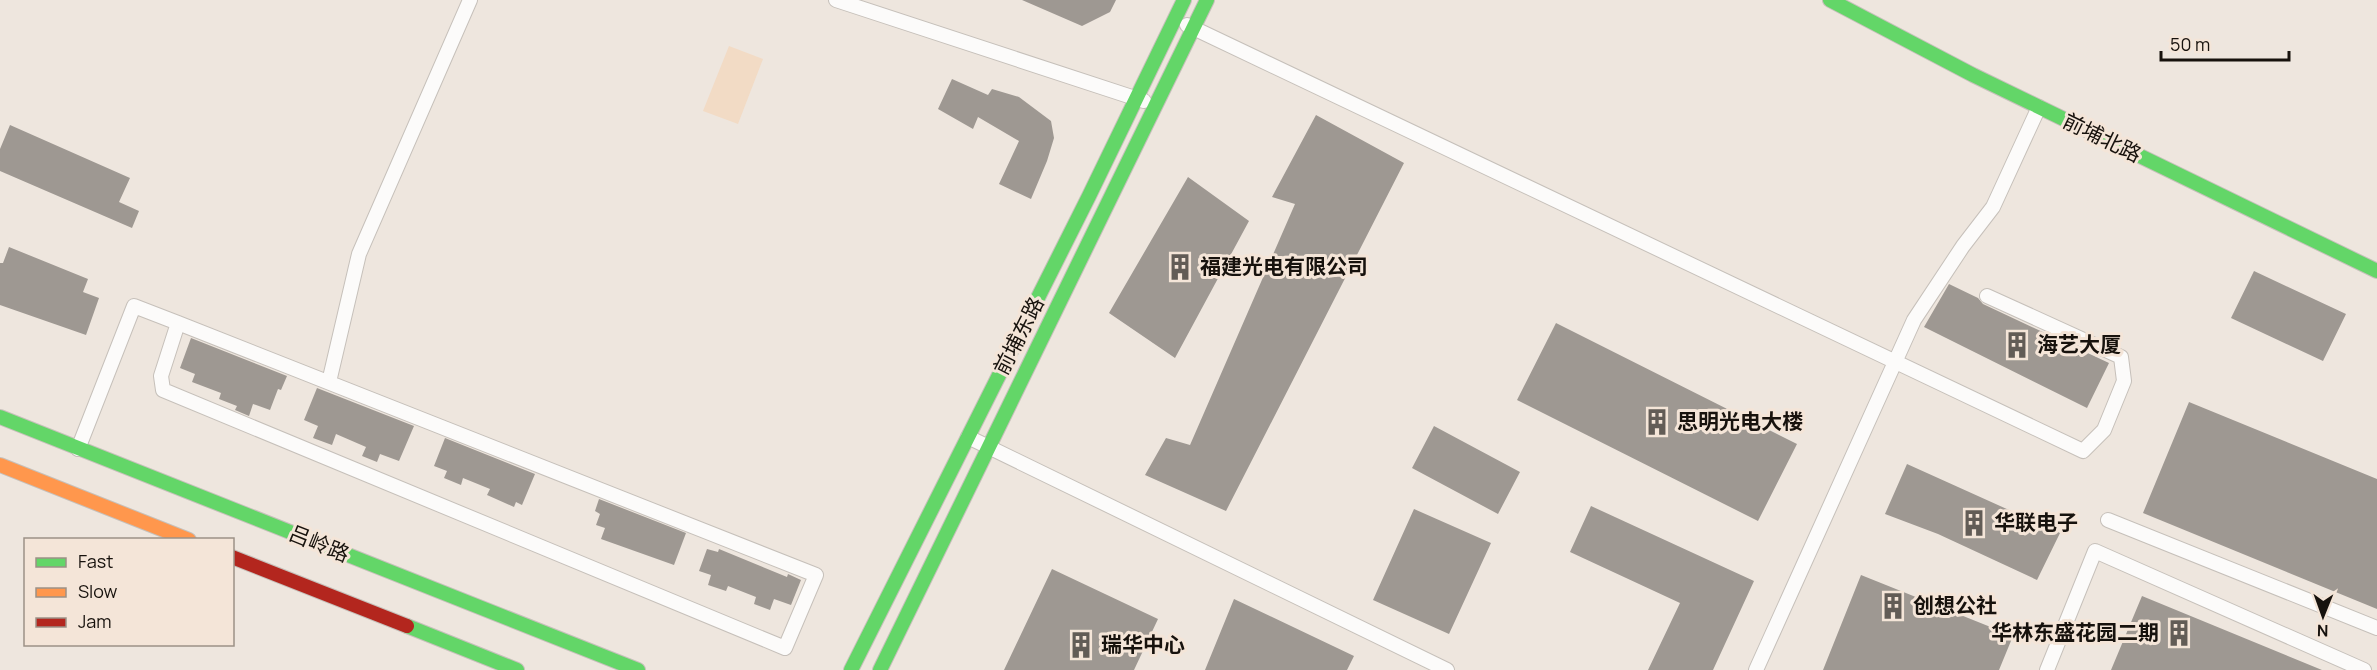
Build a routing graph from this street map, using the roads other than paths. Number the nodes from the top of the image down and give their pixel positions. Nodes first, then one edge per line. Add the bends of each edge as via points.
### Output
1 (470, 0) edge
2 (836, 0) edge
3 (1184, 0) edge
4 (1207, 0) edge
5 (1830, 0) edge
6 (1174, 19) junction
7 (1193, 28) junction
8 (1136, 98) junction
9 (1155, 104) junction
10 (2039, 107) junction
11 (2377, 271) edge
12 (1987, 296) dead end
13 (178, 323) junction
14 (1895, 362) junction
15 (329, 382) junction
16 (0, 417) edge
17 (968, 437) junction
18 (990, 448) junction
19 (78, 449) junction
20 (0, 465) edge
21 (2108, 520) dead end
22 (184, 538) edge
23 (234, 558) edge
24 (2377, 628) edge
25 (517, 670) edge
26 (638, 670) edge
27 (851, 670) edge
28 (880, 670) edge
29 (1447, 670) edge
30 (1756, 670) edge
31 (2047, 670) edge
32 (2364, 670) edge

1 - 15 street via 359,254
2 - 8 street
3 - 6 main road, 前埔东路
4 - 7 main road, 前埔东路
5 - 10 main road, 前埔北路
6 - 7 street
6 - 8 main road, 前埔东路
7 - 9 main road, 前埔东路
7 - 14 street
8 - 9 street
8 - 17 main road, 前埔东路
9 - 18 main road, 前埔东路
10 - 11 main road, 前埔北路
10 - 14 street via 1993,207 1914,320
12 - 14 street via 2121,357 2124,381 2104,430 2083,451
13 - 15 street
13 - 15 street via 160,376 163,390 785,648 816,575
13 - 19 street via 134,306
14 - 30 street
16 - 19 main road, 吕岭路
17 - 18 street
17 - 27 main road, 前埔东路
18 - 28 main road, 前埔东路
18 - 29 street
19 - 26 main road, 吕岭路
20 - 22 main road
21 - 24 street
23 - 25 main road, 吕岭路
31 - 32 street via 2094,551

